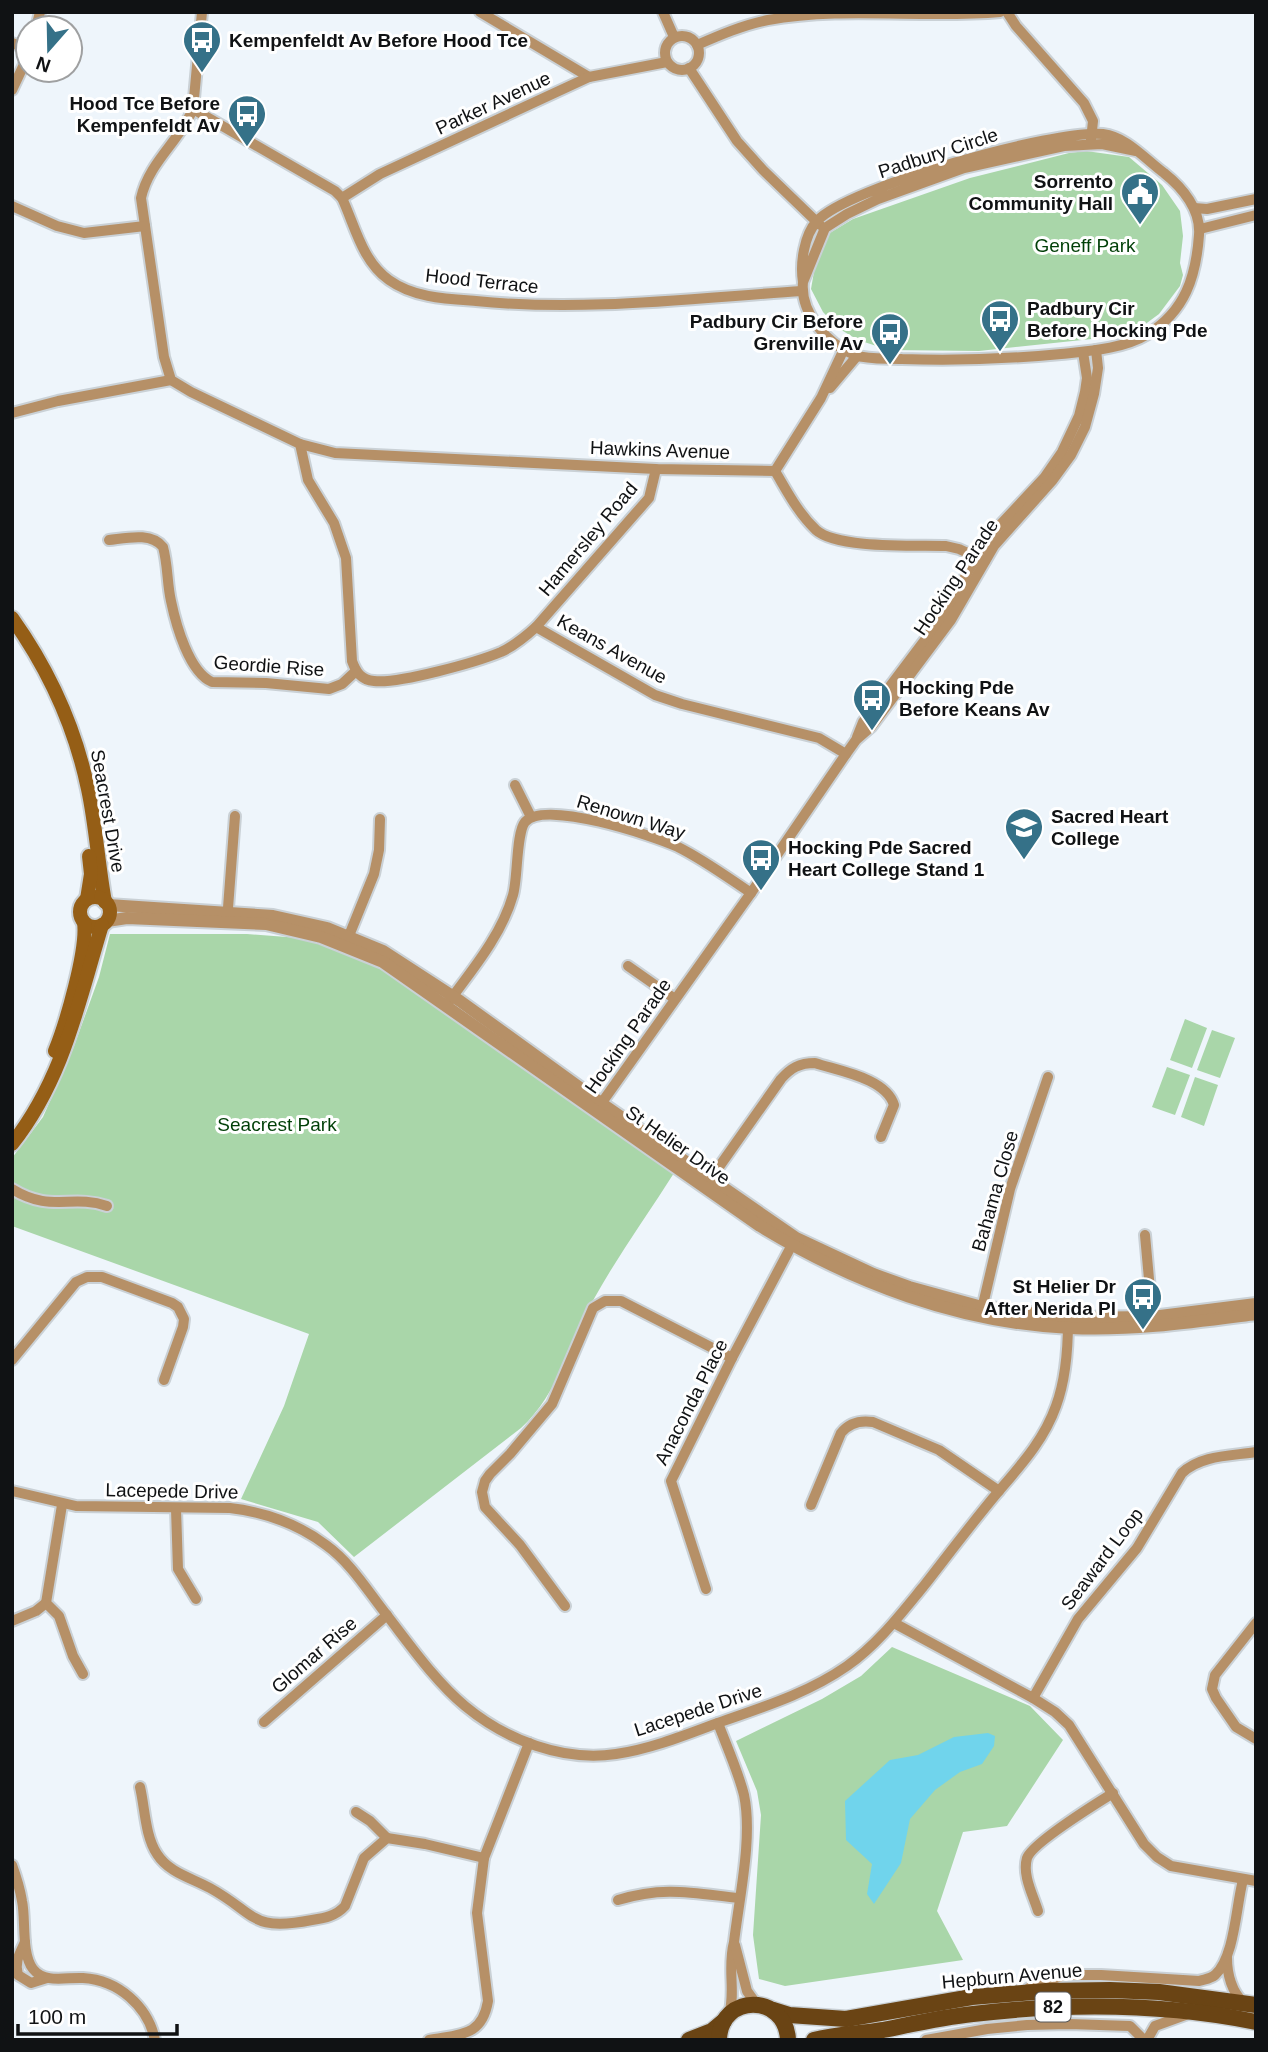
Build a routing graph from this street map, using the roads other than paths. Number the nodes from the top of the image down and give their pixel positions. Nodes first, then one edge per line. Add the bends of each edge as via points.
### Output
1 (202, 12) edge
2 (481, 12) edge
3 (663, 12) edge
4 (1000, 12) edge
5 (1007, 12) edge
6 (674, 37) junction
7 (697, 45) junction
8 (667, 62) junction
9 (689, 68) junction
10 (589, 77) junction
11 (193, 109) junction
12 (1091, 139) junction
13 (342, 198) junction
14 (1256, 199) edge
15 (12, 206) edge
16 (1231, 206) junction
17 (1194, 208) junction
18 (1256, 215) edge
19 (1236, 220) junction
20 (820, 225) junction
21 (145, 226) junction
22 (1200, 229) junction
23 (803, 286) junction
24 (844, 349) junction
25 (1096, 350) junction
26 (1083, 352) junction
27 (857, 356) junction
28 (171, 380) junction
29 (821, 398) junction
30 (12, 413) edge
31 (300, 444) junction
32 (656, 469) junction
33 (775, 471) junction
34 (109, 540) dead end
35 (980, 559) junction
36 (12, 618) edge
37 (536, 627) junction
38 (12, 632) edge
39 (356, 671) junction
40 (846, 754) junction
41 (515, 786) dead end
42 (235, 816) dead end
43 (531, 817) junction
44 (380, 819) dead end
45 (751, 893) junction
46 (87, 899) junction
47 (106, 903) junction
48 (227, 916) junction
49 (83, 922) junction
50 (104, 923) junction
51 (347, 941) junction
52 (628, 966) dead end
53 (675, 999) junction
54 (449, 1001) junction
55 (1048, 1077) dead end
56 (599, 1107) junction
57 (12, 1129) edge
58 (881, 1137) dead end
59 (12, 1144) edge
60 (708, 1183) junction
61 (12, 1189) edge
62 (107, 1206) dead end
63 (1146, 1235) dead end
64 (794, 1241) junction
65 (1256, 1304) edge
66 (981, 1311) junction
67 (1256, 1314) edge
68 (1153, 1322) junction
69 (1068, 1323) junction
70 (732, 1358) junction
71 (12, 1360) edge
72 (164, 1380) dead end
73 (1256, 1452) edge
74 (999, 1491) junction
75 (12, 1492) edge
76 (62, 1505) junction
77 (811, 1505) dead end
78 (176, 1509) junction
79 (706, 1589) dead end
80 (196, 1599) dead end
81 (46, 1603) junction
82 (565, 1606) dead end
83 (387, 1615) junction
84 (12, 1621) edge
85 (894, 1623) junction
86 (1256, 1623) edge
87 (83, 1674) dead end
88 (1033, 1698) junction
89 (264, 1722) dead end
90 (718, 1723) junction
91 (1256, 1739) edge
92 (530, 1743) junction
93 (140, 1787) dead end
94 (1113, 1793) junction
95 (356, 1812) dead end
96 (387, 1838) junction
97 (484, 1858) junction
98 (12, 1865) edge
99 (1243, 1880) junction
100 (1256, 1881) edge
101 (739, 1898) junction
102 (618, 1900) dead end
103 (1038, 1911) dead end
104 (734, 1942) junction
105 (1227, 1952) junction
106 (1013, 1993) junction
107 (1250, 2004) edge
108 (765, 2008) junction
109 (1194, 2012) junction
110 (726, 2018) junction
111 (1256, 2022) edge
112 (819, 2039) edge
113 (155, 2040) edge
114 (429, 2040) edge
115 (689, 2040) edge
116 (719, 2040) edge
117 (788, 2040) edge
118 (926, 2040) edge
119 (1145, 2040) edge

1 - 11 street
2 - 10 street
3 - 6 street
4 - 7 street via 800,15 766,20
5 - 12 street via 1084,103 1093,121
6 - 7 street via 686,36
6 - 8 street via 665,50
7 - 9 street via 699,57
8 - 9 street via 677,69
8 - 10 street, Parker Avenue
9 - 20 street via 737,141
10 - 13 street, Parker Avenue via 380,174
11 - 13 street
11 - 21 street via 147,178 141,198
12 - 17 street, Padbury Circle via 1118,137 1131,145 1173,180
12 - 20 street, Padbury Circle via 1064,137 961,161 843,205
13 - 23 street, Hood Terrace via 362,247 378,271 401,287 438,298 575,306
14 - 16 street
15 - 21 street via 85,233
16 - 17 street
16 - 19 street
17 - 22 street, Padbury Circle
18 - 19 street
19 - 22 street
20 - 23 street
21 - 28 street
22 - 25 street, Padbury Circle via 1195,274 1173,314 1149,334
23 - 24 street, Padbury Circle via 811,318
24 - 27 street, Padbury Circle
24 - 29 street
25 - 26 street, Padbury Circle
25 - 35 street, Hocking Parade via 1094,394 1079,439 1052,481
26 - 27 street, Padbury Circle via 968,360
26 - 35 street, Hocking Parade via 1086,385 1072,434 1044,478 986,540
27 - 29 street
28 - 30 street
28 - 31 street, Hawkins Avenue
29 - 33 street
31 - 32 street, Hawkins Avenue via 335,453
31 - 39 street via 308,480 334,523 346,558
32 - 33 street, Hawkins Avenue
32 - 37 street, Hamersley Road via 649,498
33 - 35 street via 798,509 827,537 852,543 946,547
34 - 39 street, Geordie Rise via 145,537 163,547 171,603 190,659 203,678 329,689
35 - 40 street, Hocking Parade via 960,606
36 - 47 main road, Seacrest Drive via 44,668 74,734 88,789
37 - 39 street, Keans Avenue via 494,654 430,673 383,681
37 - 40 street, Keans Avenue via 655,695 819,738
38 - 46 main road, Seacrest Drive via 48,694 73,765 90,858
40 - 45 street, Hocking Parade
41 - 43 street
42 - 48 street
43 - 45 street, Renown Way via 559,814 585,818 676,846
43 - 54 street via 519,838 517,876 508,910
44 - 51 street via 378,861
45 - 53 street, Hocking Parade
46 - 47 main road via 97,897
46 - 49 main road via 81,907
47 - 48 street, St Helier Drive
47 - 50 main road via 110,913
48 - 50 street, St Helier Drive via 127,918
48 - 51 street, St Helier Drive
49 - 50 main road via 94,927
49 - 57 main road via 83,950 59,1041
50 - 59 main road via 67,1044 35,1111
51 - 54 street, St Helier Drive
52 - 53 street
53 - 56 street, Hocking Parade
54 - 56 street, St Helier Drive
55 - 66 street, Bahama Close via 1010,1189
56 - 60 street, St Helier Drive
58 - 60 street via 894,1105 888,1093 873,1083 806,1063 781,1079
60 - 64 street, St Helier Drive via 760,1226
61 - 62 street via 44,1202 90,1200
63 - 68 street
64 - 66 street, St Helier Drive via 886,1289
64 - 70 street, Anaconda Place
65 - 68 street, St Helier Drive
66 - 69 street, St Helier Drive
67 - 68 street, St Helier Drive
68 - 69 street, St Helier Drive
69 - 74 street, Lacepede Drive via 1066,1364 1056,1406 1034,1448
70 - 79 street, Anaconda Place via 671,1481
70 - 82 street via 621,1301 605,1301 593,1308 552,1404 485,1480 482,1492 485,1507
71 - 72 street via 76,1282 102,1276 173,1303 182,1313 183,1327
73 - 88 street, Seaward Loop via 1200,1461 1182,1473 1137,1548 1078,1619
74 - 77 street via 939,1450 866,1421 841,1433
74 - 85 street, Lacepede Drive
75 - 76 street, Lacepede Drive
76 - 78 street, Lacepede Drive
76 - 81 street
78 - 80 street via 178,1569
78 - 83 street, Lacepede Drive via 248,1510 296,1527 351,1567
81 - 84 street
81 - 87 street via 63,1624
83 - 89 street, Glomar Rise
83 - 92 street, Lacepede Drive via 466,1707
85 - 88 street
85 - 90 street, Lacepede Drive via 822,1682
86 - 91 street via 1215,1675 1212,1689 1236,1727
88 - 94 street via 1069,1725
90 - 92 street, Lacepede Drive via 665,1743 615,1754 568,1753
90 - 101 street via 738,1776 746,1817
92 - 97 street
93 - 96 street via 153,1847 165,1863 218,1892 254,1919 271,1924 340,1911 364,1858
94 - 99 street via 1157,1857 1171,1866
94 - 103 street via 1037,1844 1027,1857 1026,1874
95 - 96 street
96 - 97 street
97 - 114 street via 477,1913 487,2009 472,2031
98 - 113 street via 31,1966 47,1978 94,1979 115,1987 143,2011
99 - 100 street
99 - 105 street
101 - 102 street via 668,1890
101 - 104 street
104 - 108 street via 747,1992
104 - 110 street via 730,1956 732,2004
105 - 106 street via 1213,1978 1199,1981 1064,1975
105 - 107 street via 1236,1997
106 - 107 main road, Hepburn Avenue / 82 via 1159,1992
106 - 108 main road, Hepburn Avenue / 82 via 846,2020
108 - 110 main road via 742,2006
108 - 117 main road via 783,2021
109 - 111 main road, Hepburn Avenue / 82
109 - 112 main road, Hepburn Avenue / 82 via 1035,2007
109 - 119 street via 1155,2026
110 - 115 main road via 712,2031
110 - 116 main road
118 - 119 street via 987,2029 1069,2024 1130,2026

